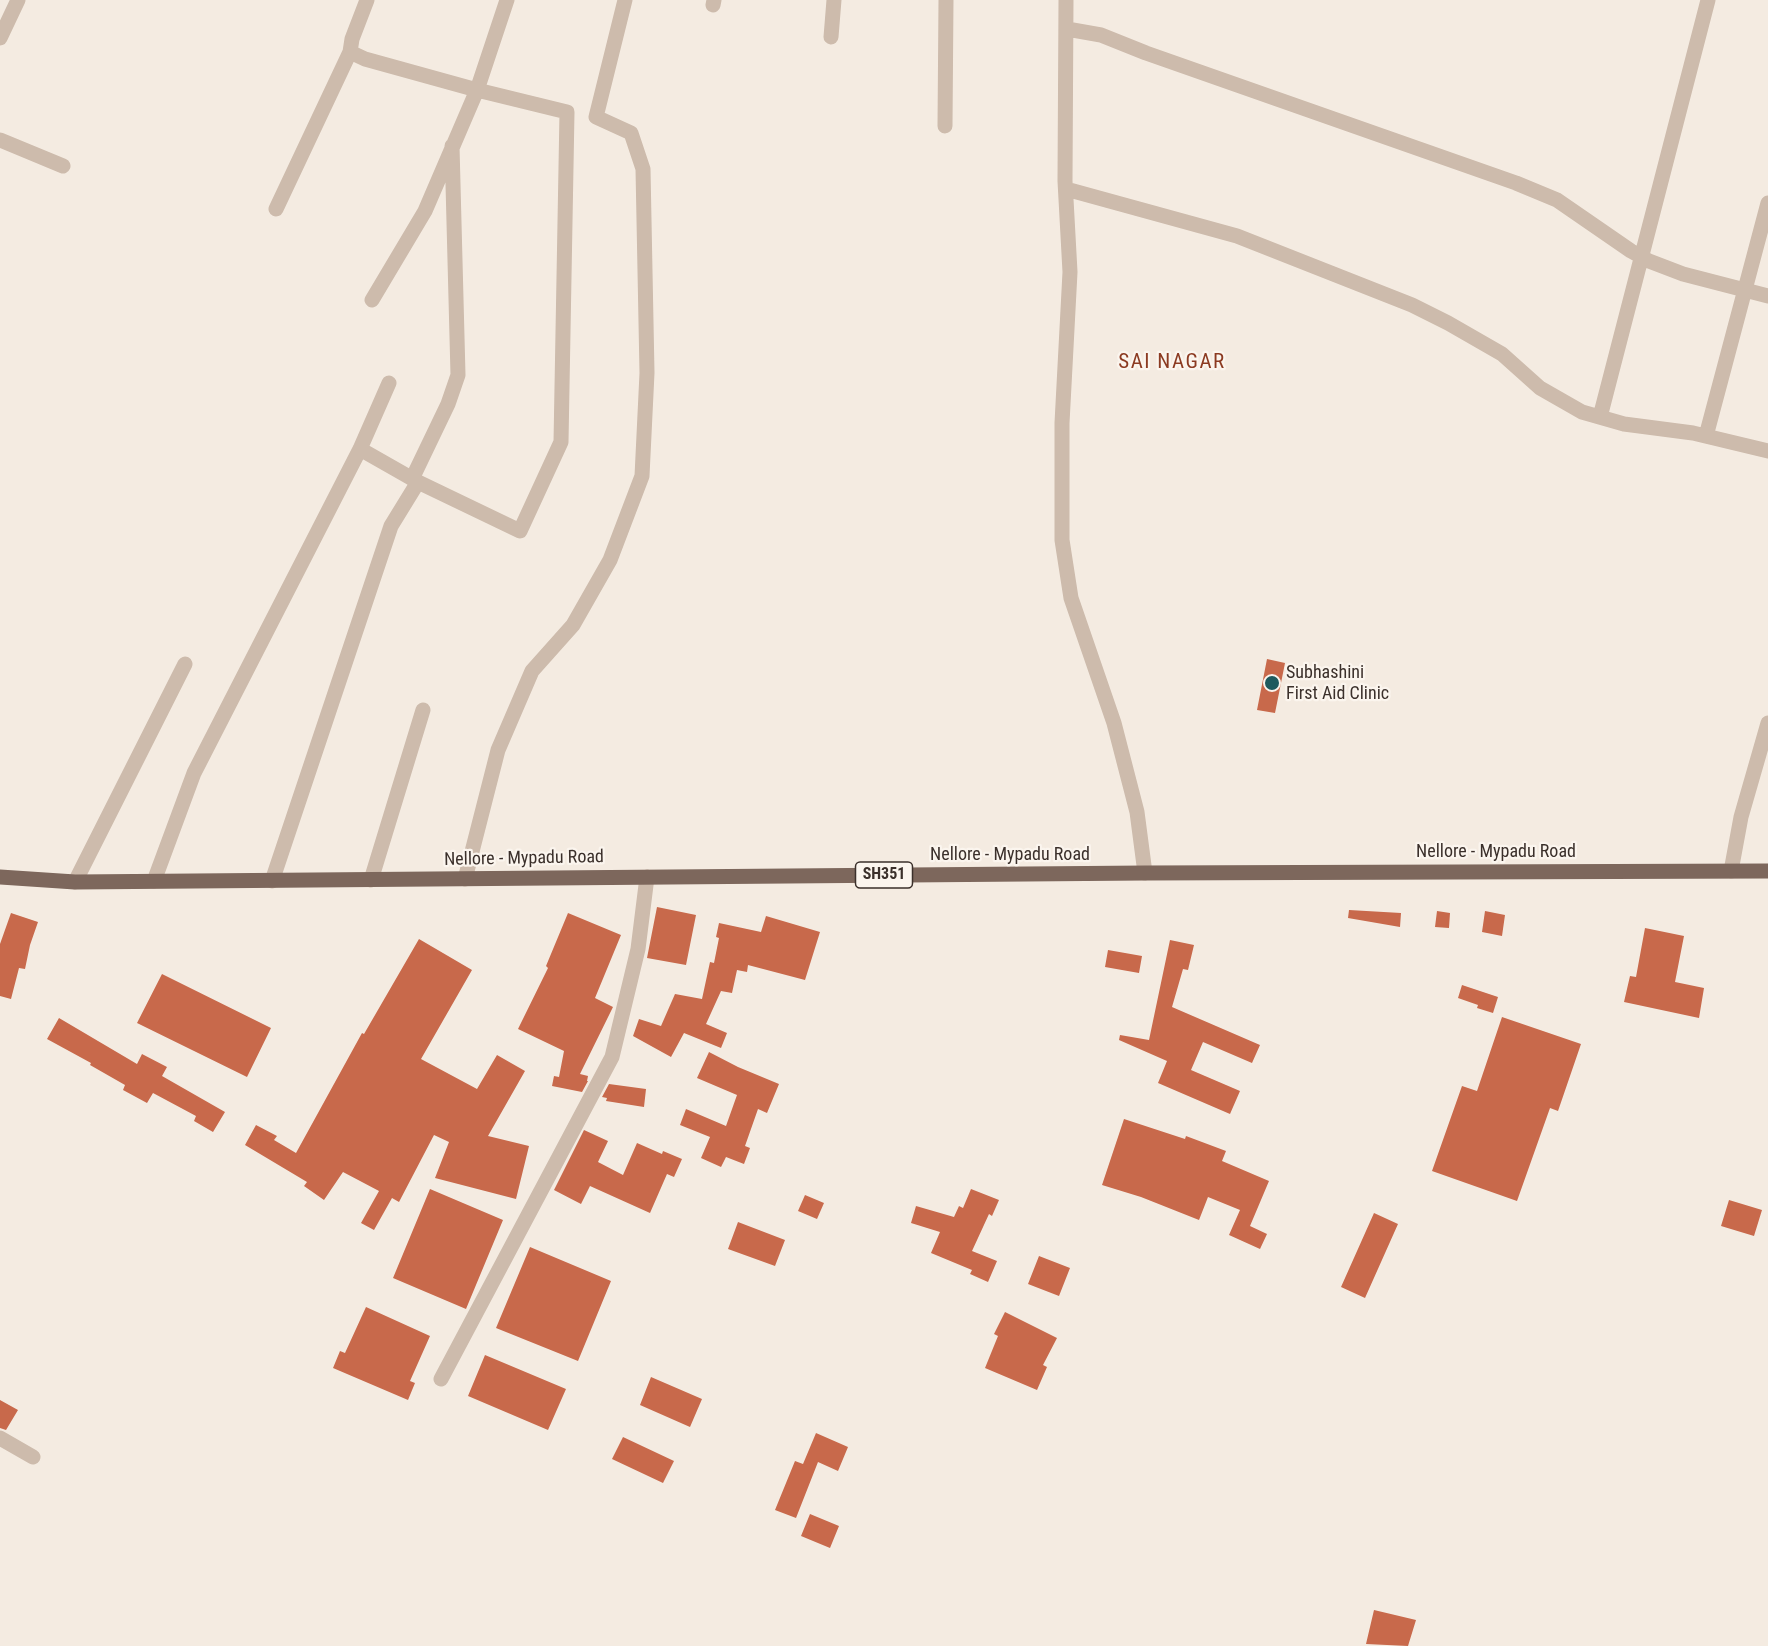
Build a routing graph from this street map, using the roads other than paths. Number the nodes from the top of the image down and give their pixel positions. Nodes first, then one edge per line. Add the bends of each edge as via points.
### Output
1 (18, 0) edge
2 (367, 0) edge
3 (507, 0) edge
4 (625, 0) edge
5 (834, 0) edge
6 (946, 0) edge
7 (1066, 0) edge
8 (1708, 0) edge
9 (1067, 29) junction
10 (831, 37) dead end
11 (0, 38) edge
12 (350, 52) junction
13 (477, 90) junction
14 (945, 126) dead end
15 (0, 140) edge
16 (452, 146) junction
17 (63, 166) dead end
18 (1066, 189) junction
19 (1768, 202) edge
20 (276, 208) dead end
21 (1641, 257) junction
22 (1744, 290) junction
23 (1768, 296) edge
24 (372, 300) dead end
25 (389, 383) dead end
26 (1600, 417) junction
27 (1706, 436) junction
28 (360, 449) junction
29 (1768, 451) edge
30 (415, 480) junction
31 (186, 664) dead end
32 (423, 710) dead end
33 (1768, 723) edge
34 (1731, 871) junction
35 (1768, 871) edge
36 (1145, 873) junction
37 (0, 877) edge
38 (647, 877) junction
39 (465, 879) junction
40 (371, 880) junction
41 (272, 881) junction
42 (75, 882) junction
43 (154, 882) junction
44 (441, 1379) dead end
45 (0, 1438) edge
46 (33, 1457) dead end

1 - 11 street
2 - 12 street
3 - 13 street
4 - 39 street via 596,117 631,133 643,169 647,373 642,476 610,560 573,625 532,671 498,750
5 - 10 street
6 - 14 street
7 - 9 street
8 - 21 street
9 - 18 street
9 - 21 street via 1101,35 1516,183 1557,200
12 - 13 street
12 - 20 street
13 - 16 street
13 - 30 street via 567,112 561,442 520,531
15 - 17 street
16 - 24 street via 425,211
16 - 30 street via 458,375
18 - 26 street via 1237,236 1376,290 1448,322 1502,354 1540,388 1582,412
18 - 36 street via 1070,272 1062,423 1062,540 1071,597 1114,723 1137,812
19 - 22 street
21 - 22 street via 1683,274
21 - 26 street
22 - 23 street
22 - 27 street
25 - 28 street
26 - 27 street
27 - 29 street
28 - 30 street
28 - 43 street via 194,773
30 - 41 street via 391,526
31 - 42 street
32 - 40 street
33 - 34 street
34 - 35 main road, Nellore - Mypadu Road / SH351
34 - 36 main road, Nellore - Mypadu Road / SH351
36 - 38 main road, Nellore - Mypadu Road / SH351
37 - 42 main road, Nellore - Mypadu Road / SH351
38 - 39 main road, Nellore - Mypadu Road / SH351
38 - 44 street via 638,949 612,1057
39 - 40 main road, Nellore - Mypadu Road / SH351
40 - 41 main road, Nellore - Mypadu Road / SH351
41 - 43 main road, Nellore - Mypadu Road / SH351
42 - 43 main road, Nellore - Mypadu Road / SH351
45 - 46 street

